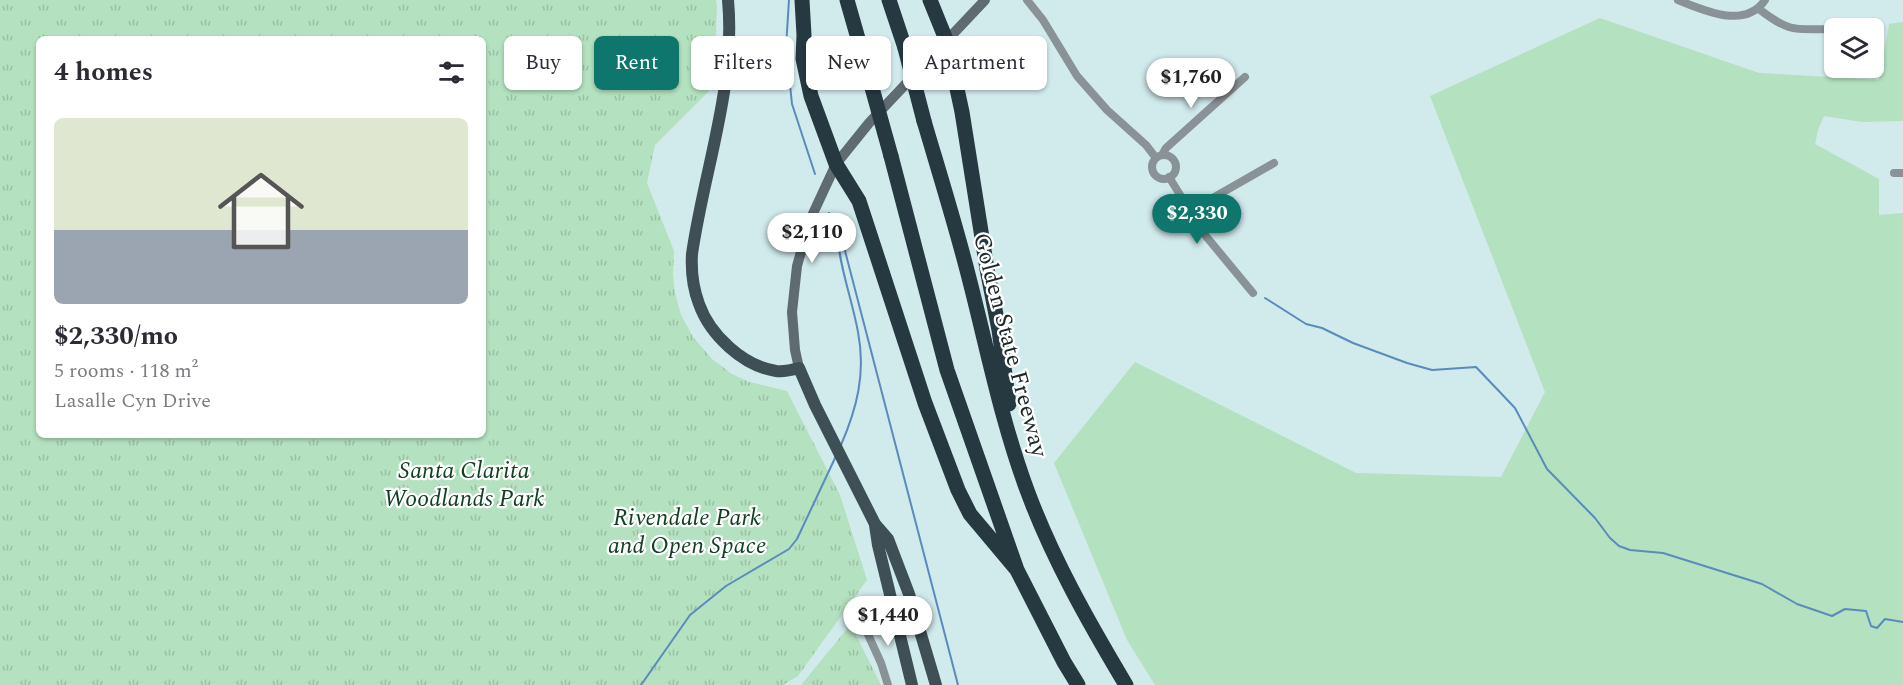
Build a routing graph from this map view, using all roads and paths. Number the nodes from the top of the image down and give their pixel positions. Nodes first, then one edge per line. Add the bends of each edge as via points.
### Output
1 (728, 0) edge
2 (802, 0) edge
3 (848, 0) edge
4 (890, 0) edge
5 (930, 0) edge
6 (985, 0) edge
7 (1027, 0) edge
8 (1678, 0) edge
9 (1765, 0) edge
10 (1759, 9) junction
11 (1824, 29) edge
12 (945, 36) edge
13 (952, 36) edge
14 (1245, 77) dead end
15 (903, 88) edge
16 (957, 90) edge
17 (1159, 157) junction
18 (1274, 163) dead end
19 (836, 164) junction
20 (1169, 177) junction
21 (1190, 211) junction
22 (1253, 293) dead end
23 (799, 368) junction
24 (1016, 458) junction
25 (875, 524) junction
26 (1017, 570) junction
27 (861, 619) dead end
28 (888, 685) edge
29 (912, 685) edge
30 (936, 685) edge
31 (1078, 685) edge
32 (1126, 685) edge

1 - 23 main road via 730,31 725,92 694,236 691,273 707,321 731,349 767,369
2 - 19 highway via 806,78
3 - 26 highway, bridge via 947,370
4 - 24 highway, Golden State Freeway, bridge via 968,272 1006,432
5 - 12 highway
6 - 13 main road
7 - 17 street via 1077,76 1107,110
8 - 10 street via 1716,15
9 - 10 street
10 - 11 street via 1788,28
14 - 17 street
15 - 19 main road
16 - 24 highway via 999,330
17 - 20 street via 1174,161 1175,170
17 - 20 street via 1152,164 1154,172 1161,178
18 - 21 street
19 - 23 main road via 810,220 796,266 792,312
19 - 26 highway via 859,201 925,403 958,490 970,514
20 - 21 street
21 - 22 street
23 - 25 main road
24 - 32 highway, Golden State Freeway via 1056,558
25 - 29 main road
25 - 30 main road via 888,539 909,594
26 - 31 highway
27 - 28 street

